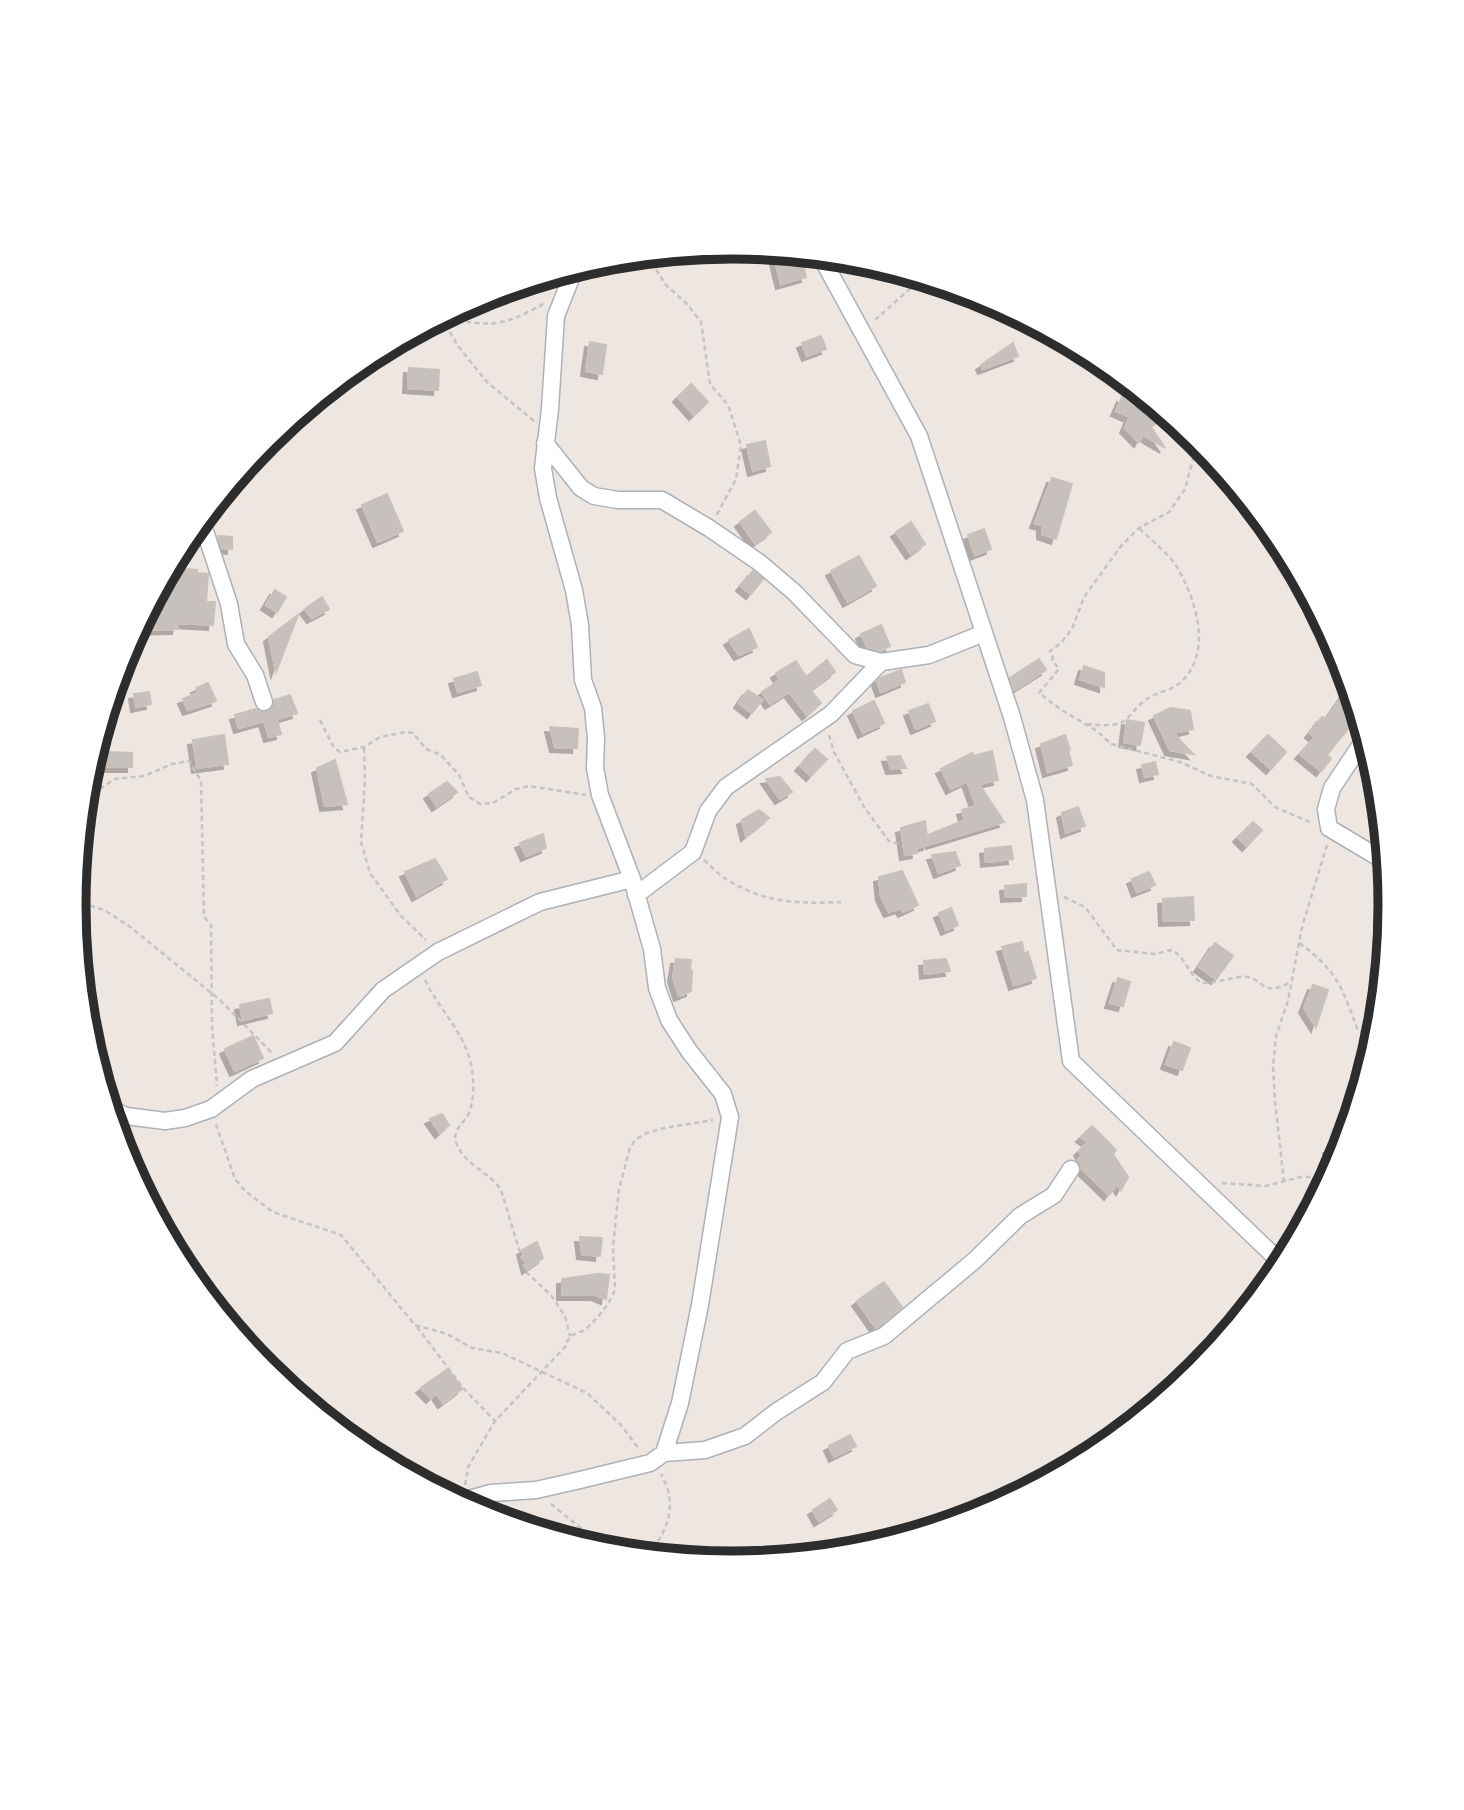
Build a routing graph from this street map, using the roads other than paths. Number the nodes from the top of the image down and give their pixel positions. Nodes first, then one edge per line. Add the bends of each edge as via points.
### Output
1 (826, 266) edge
2 (570, 280) edge
3 (545, 441) junction
4 (205, 532) edge
5 (984, 633) junction
6 (881, 662) junction
7 (264, 702) dead end
8 (1358, 748) edge
9 (1376, 856) edge
10 (634, 887) junction
11 (120, 1114) edge
12 (1071, 1169) dead end
13 (1274, 1256) edge
14 (657, 1458) junction
15 (474, 1497) edge

1 - 5 street via 919,436
2 - 3 street via 556,316
3 - 6 street via 567,474 588,492 618,500 662,500 760,563 855,655
3 - 10 street via 548,498 574,590 583,680 593,708 600,795
4 - 7 street via 229,604 236,644 256,675
5 - 6 street via 929,655
5 - 13 street via 1035,800 1071,1062
6 - 10 street via 831,714 726,786 708,811 693,852
8 - 9 street via 1332,788 1326,809 1329,828
10 - 11 street via 540,902 438,952 383,990 335,1043 252,1079 216,1105 165,1121
10 - 14 street via 668,1020 723,1094 730,1117 680,1403
12 - 14 street via 1054,1195 1020,1216 884,1336 847,1351 823,1382 745,1436 705,1450
14 - 15 street via 536,1490

